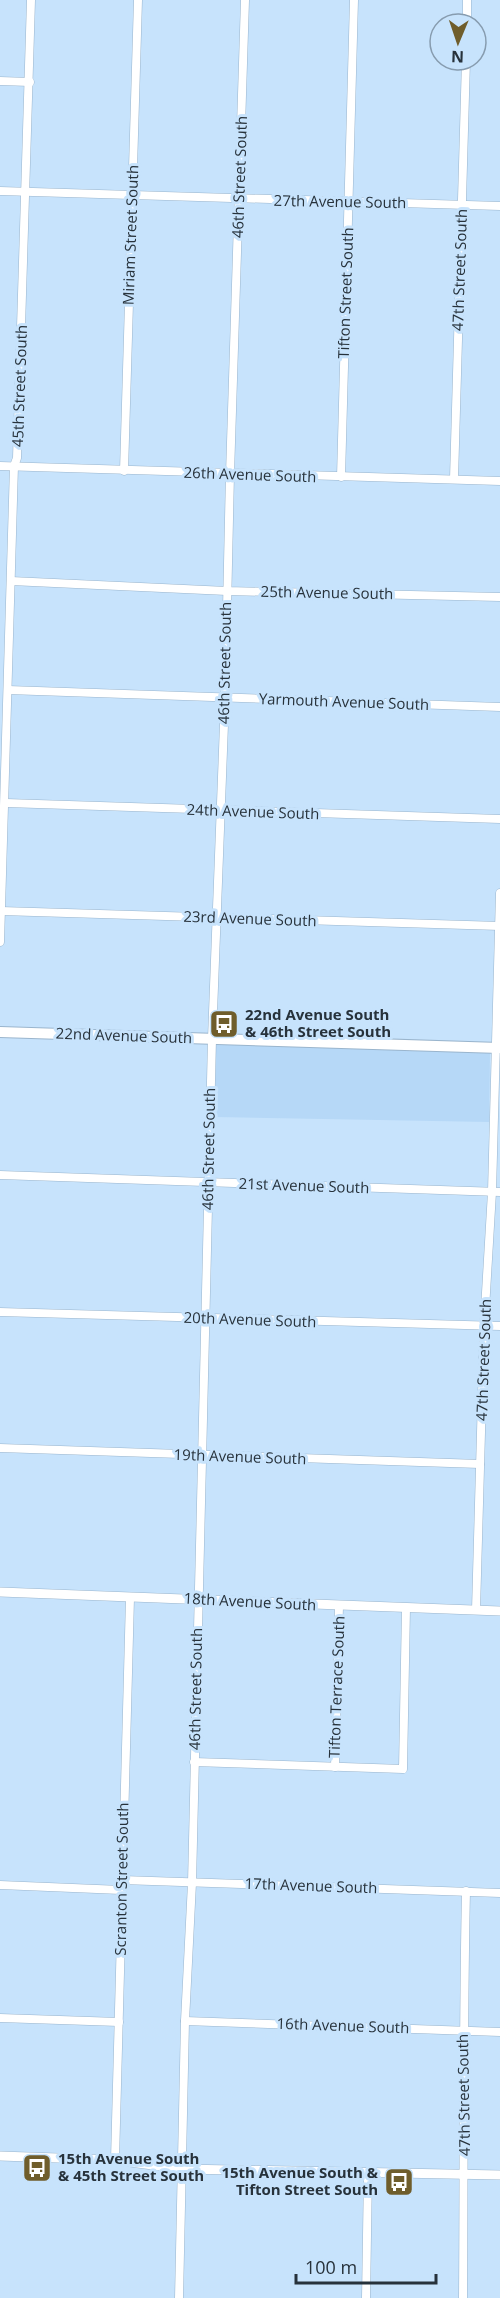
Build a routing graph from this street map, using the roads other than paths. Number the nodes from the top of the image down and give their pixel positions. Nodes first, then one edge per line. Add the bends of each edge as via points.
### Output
1 (31, 0) edge
2 (138, 0) edge
3 (245, 0) edge
4 (354, 0) edge
5 (466, 72) edge
6 (0, 81) edge
7 (30, 82) junction
8 (0, 191) edge
9 (26, 192) junction
10 (132, 195) junction
11 (240, 200) junction
12 (348, 202) junction
13 (461, 205) junction
14 (500, 206) edge
15 (0, 466) edge
16 (14, 466) junction
17 (124, 471) junction
18 (230, 474) junction
19 (341, 477) junction
20 (454, 479) junction
21 (500, 482) edge
22 (11, 581) junction
23 (227, 591) junction
24 (500, 597) edge
25 (8, 690) junction
26 (225, 698) junction
27 (500, 707) edge
28 (6, 803) junction
29 (220, 812) junction
30 (500, 819) edge
31 (500, 893) edge
32 (1, 911) edge
33 (217, 918) junction
34 (500, 926) edge
35 (0, 942) edge
36 (0, 1032) edge
37 (212, 1039) junction
38 (497, 1048) edge
39 (0, 1175) edge
40 (208, 1183) junction
41 (496, 1192) edge
42 (0, 1312) edge
43 (205, 1319) junction
44 (484, 1326) junction
45 (500, 1326) edge
46 (0, 1448) edge
47 (201, 1456) junction
48 (480, 1464) junction
49 (0, 1592) edge
50 (130, 1598) junction
51 (197, 1600) junction
52 (339, 1606) junction
53 (406, 1608) junction
54 (476, 1610) junction
55 (500, 1611) edge
56 (194, 1762) junction
57 (335, 1767) junction
58 (122, 1880) junction
59 (192, 1883) junction
60 (0, 1886) edge
61 (121, 1890) junction
62 (466, 1891) junction
63 (500, 1893) edge
64 (0, 2018) edge
65 (185, 2021) junction
66 (119, 2022) junction
67 (463, 2031) junction
68 (500, 2032) edge
69 (0, 2156) edge
70 (114, 2160) junction
71 (183, 2169) junction
72 (368, 2173) junction
73 (464, 2174) junction
74 (500, 2175) edge
75 (179, 2298) edge
76 (366, 2298) edge
77 (463, 2298) edge

1 - 7 street, 45th Street South
2 - 10 street, Miriam Street South
3 - 11 street, 46th Street South
4 - 12 street, Tifton Street South
5 - 13 street, 47th Street South
6 - 7 street
7 - 9 street, 45th Street South
8 - 9 street, 27th Avenue South
9 - 10 street, 27th Avenue South
9 - 16 street, 45th Street South
10 - 11 street, 27th Avenue South
10 - 17 street, Miriam Street South
11 - 12 street, 27th Avenue South
11 - 18 street, 46th Street South
12 - 13 street, 27th Avenue South
12 - 19 street, Tifton Street South
13 - 14 street, 27th Avenue South
13 - 20 street, 47th Street South
15 - 16 street, 26th Avenue South
16 - 17 street, 26th Avenue South
16 - 22 street, 45th Street South
17 - 18 street, 26th Avenue South
18 - 19 street, 26th Avenue South
18 - 23 street, 46th Street South
19 - 20 street, 26th Avenue South
20 - 21 street, 26th Avenue South
22 - 23 street, 25th Avenue South
22 - 25 street, 45th Street South
23 - 24 street, 25th Avenue South
23 - 26 street, 46th Street South
25 - 26 street, Yarmouth Avenue South
25 - 28 street, 45th Street South
26 - 27 street, Yarmouth Avenue South
26 - 29 street, 46th Street South
28 - 29 street, 24th Avenue South
28 - 32 street, 45th Street South
29 - 30 street, 24th Avenue South
29 - 33 street, 46th Street South
31 - 34 street, 47th Street South
32 - 33 street, 23rd Avenue South
32 - 35 street, 45th Street South
33 - 34 street, 23rd Avenue South
33 - 37 street, 46th Street South
34 - 38 street, 47th Street South
36 - 37 main road, 22nd Avenue South
37 - 38 main road, 22nd Avenue South
37 - 40 street, 46th Street South
38 - 41 street, 47th Street South
39 - 40 street, 21st Avenue South
40 - 41 street, 21st Avenue South
40 - 43 street, 46th Street South
41 - 44 street, 47th Street South
42 - 43 street, 20th Avenue South
43 - 44 street, 20th Avenue South
43 - 47 street, 46th Street South
44 - 45 street, 20th Avenue South
44 - 48 street, 47th Street South
46 - 47 street, 19th Avenue South
47 - 48 street, 19th Avenue South
47 - 51 street, 46th Street South
48 - 54 street, 47th Street South
49 - 50 street, 18th Avenue South
50 - 51 street, 18th Avenue South
50 - 58 street, Scranton Street South
51 - 52 street, 18th Avenue South
51 - 56 street, 46th Street South
52 - 53 street, 18th Avenue South
52 - 57 street, Tifton Terrace South
53 - 54 street, 18th Avenue South
53 - 57 street via 403,1769
54 - 55 street, 18th Avenue South
56 - 57 street
56 - 59 street, 46th Street South
58 - 59 street, 17th Avenue South
58 - 61 street, Scranton Street South
59 - 62 street, 17th Avenue South
59 - 65 street, 46th Street South
60 - 61 street
61 - 66 street, Scranton Street South
62 - 63 street, 17th Avenue South
62 - 67 street, 47th Street South
64 - 66 street
65 - 67 street, 16th Avenue South
65 - 71 street, 46th Street South
66 - 70 street, Scranton Street South
67 - 68 street, 16th Avenue South
67 - 73 street, 47th Street South
69 - 70 street
70 - 71 street
71 - 72 street
71 - 75 street, 46th Street South
72 - 73 street
72 - 76 street
73 - 74 street
73 - 77 street, 47th Street South

